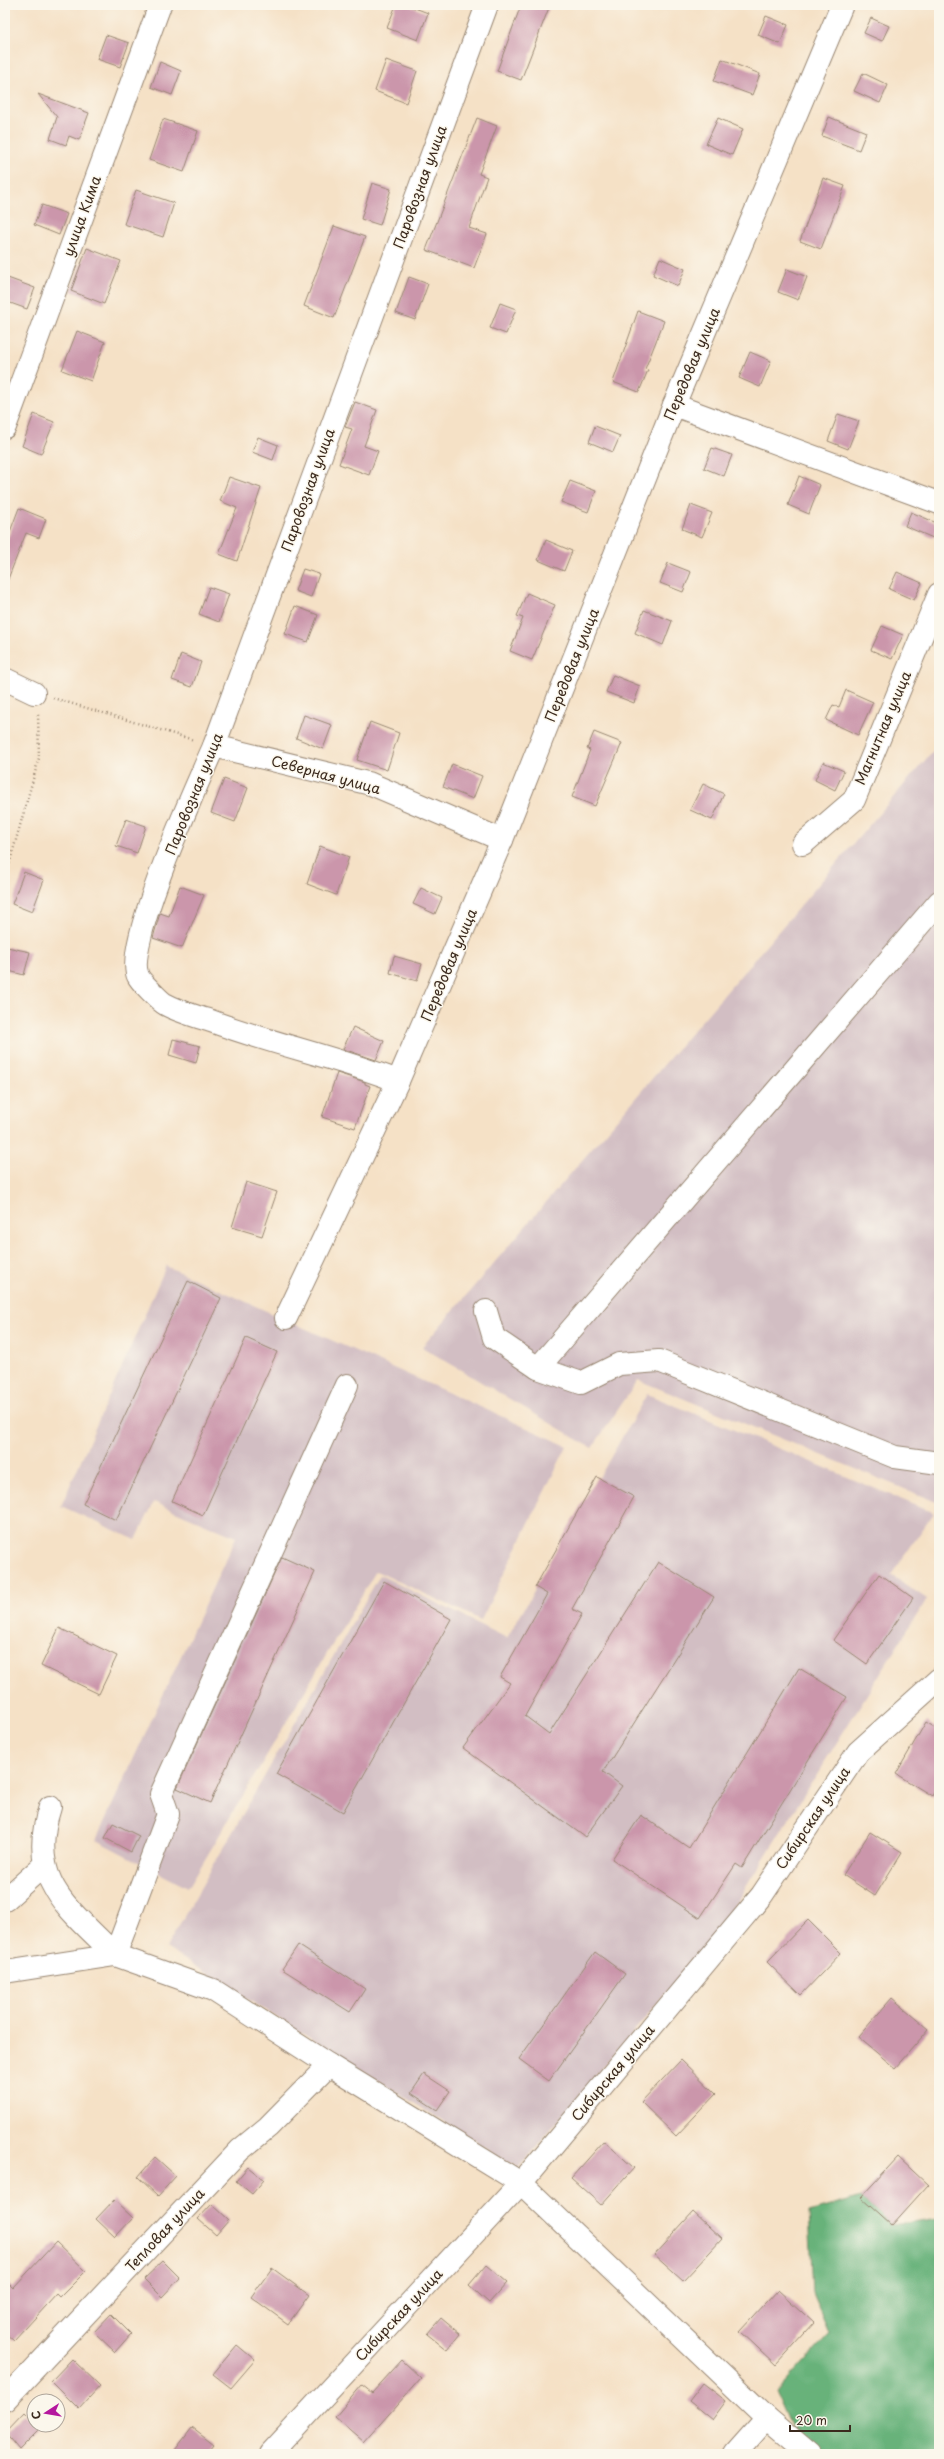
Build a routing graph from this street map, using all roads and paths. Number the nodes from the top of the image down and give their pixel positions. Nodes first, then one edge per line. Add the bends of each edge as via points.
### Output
1 (160, 5) edge
2 (488, 5) edge
3 (842, 5) edge
4 (674, 405) junction
5 (5, 427) edge
6 (939, 503) edge
7 (939, 594) edge
8 (5, 679) edge
9 (34, 693) junction
10 (214, 746) junction
11 (502, 840) junction
12 (803, 844) dead end
13 (5, 878) edge
14 (939, 902) edge
15 (398, 1081) junction
16 (486, 1311) dead end
17 (286, 1318) dead end
18 (538, 1368) junction
19 (347, 1385) dead end
20 (939, 1463) edge
21 (939, 1679) edge
22 (50, 1807) dead end
23 (45, 1864) junction
24 (5, 1900) edge
25 (115, 1955) junction
26 (5, 1972) edge
27 (328, 2065) junction
28 (521, 2183) junction
29 (5, 2400) edge
30 (767, 2418) junction
31 (270, 2454) edge
32 (735, 2454) edge
33 (810, 2454) edge

1 - 5 street, улица Кима
2 - 10 street, Паровозная улица
3 - 4 street, Передовая улица
4 - 6 street
4 - 11 street, Передовая улица
7 - 12 street, Магнитная улица via 854,800
8 - 9 street
9 - 10 path
9 - 13 path via 39,718 38,758
10 - 11 street, Северная улица via 371,784
10 - 15 street, Паровозная улица via 183,816 140,932 135,954 138,976 165,1004 247,1035 357,1065
11 - 15 street, Передовая улица
14 - 18 street
15 - 17 street, Передовая улица
16 - 18 street via 494,1338
18 - 20 street via 581,1383 619,1364 659,1361 896,1457
19 - 25 street via 161,1794 168,1814
21 - 28 street, Сибирская улица via 858,1752 762,1895
22 - 23 street via 42,1836
23 - 24 street
23 - 25 street via 46,1874 58,1894
25 - 26 street
25 - 27 street via 213,1990
27 - 28 street
27 - 29 street, Тепловая улица via 268,2127 240,2150
28 - 30 street
28 - 31 street, Сибирская улица
30 - 32 street
30 - 33 street

